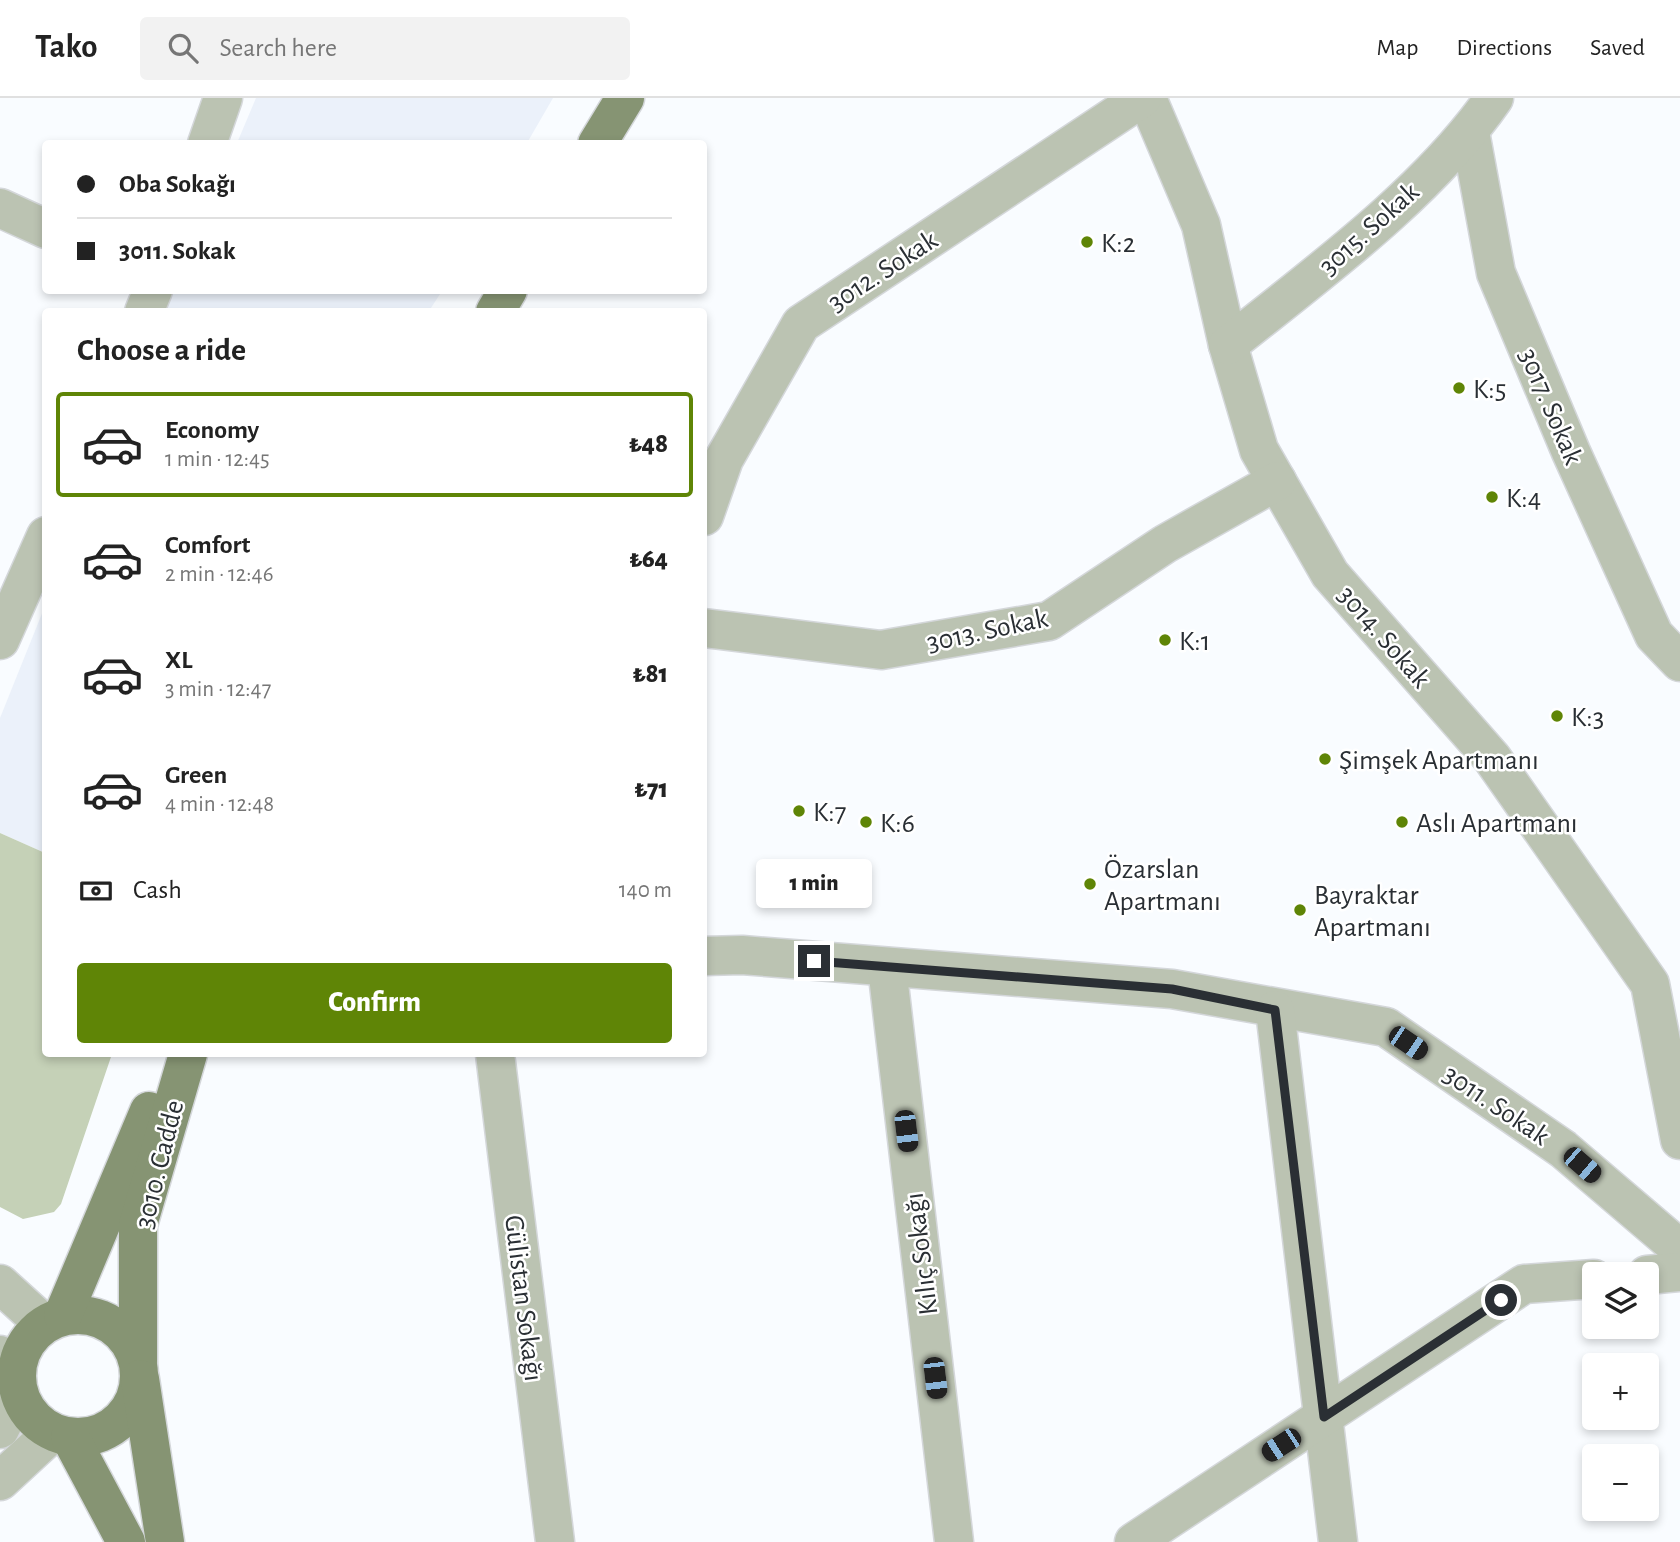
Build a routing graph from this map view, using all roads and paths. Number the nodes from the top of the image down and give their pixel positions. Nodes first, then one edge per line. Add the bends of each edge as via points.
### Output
1 (223, 98) edge
2 (625, 98) edge
3 (1144, 98) edge
4 (1494, 98) edge
5 (1471, 132) junction
6 (208, 140) edge
7 (599, 140) edge
8 (0, 208) edge
9 (42, 227) edge
10 (1228, 345) junction
11 (1277, 481) junction
12 (707, 507) edge
13 (42, 545) edge
14 (707, 628) edge
15 (0, 640) edge
16 (1680, 662) edge
17 (707, 956) edge
18 (887, 967) junction
19 (1275, 1010) junction
20 (170, 1057) edge
21 (187, 1057) edge
22 (495, 1057) edge
23 (1680, 1140) edge
24 (1680, 1249) edge
25 (1680, 1272) edge
26 (1659, 1274) edge
27 (1582, 1280) edge
28 (0, 1284) edge
29 (54, 1320) junction
30 (139, 1370) junction
31 (11, 1375) edge
32 (1324, 1417) junction
33 (0, 1429) edge
34 (62, 1435) junction
35 (0, 1481) edge
36 (126, 1542) edge
37 (165, 1542) edge
38 (555, 1542) edge
39 (954, 1542) edge
40 (1134, 1542) edge
41 (1338, 1542) edge

1 - 6 street
2 - 7 main road
3 - 10 street, 3014. Sokak via 1200,225
3 - 12 street, 3012. Sokak via 801,324 724,459
4 - 5 street, 3015. Sokak
5 - 10 street, 3015. Sokak via 1354,245
5 - 16 street, 3017. Sokak via 1496,273 1654,635
8 - 9 street
10 - 11 street, 3014. Sokak via 1259,450
11 - 14 street, 3013. Sokak via 1165,544 1049,621 881,650
11 - 23 street, 3014. Sokak via 1330,574 1492,758 1650,984
13 - 15 street
17 - 18 street, 3011. Sokak
18 - 19 street, 3011. Sokak via 1172,989
18 - 39 street, Kılıç Sokağı
19 - 24 street, 3011. Sokak via 1386,1027 1563,1149
19 - 32 street
20 - 29 main road, 3010. Cadde
21 - 30 main road, 3010. Cadde via 138,1224
22 - 38 street, Gülistan Sokağı
25 - 26 street
27 - 32 street via 1524,1284
28 - 29 street
29 - 30 main road via 82,1314 101,1318 130,1343
29 - 31 main road, 3010. Cadde via 29,1338
30 - 34 main road, 3010. Cadde via 135,1399 109,1429 90,1436
30 - 37 main road
31 - 33 street
31 - 34 main road via 26,1410
32 - 40 street
32 - 41 street
34 - 35 street
34 - 36 main road

